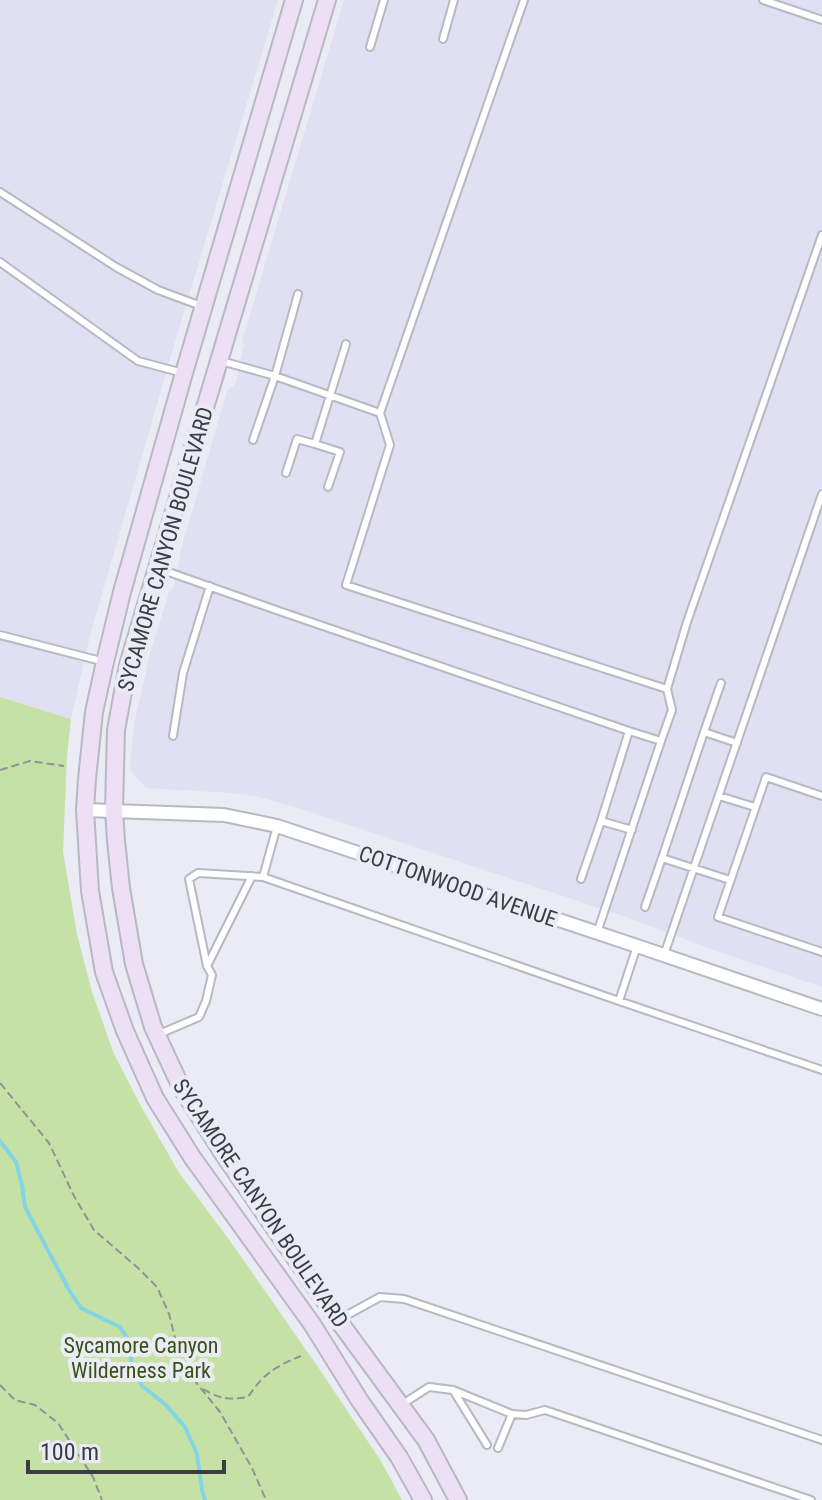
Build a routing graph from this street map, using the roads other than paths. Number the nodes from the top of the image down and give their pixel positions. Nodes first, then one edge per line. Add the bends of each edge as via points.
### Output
1 (294, 0) edge
2 (327, 0) edge
3 (384, 0) edge
4 (454, 0) edge
5 (524, 0) edge
6 (763, 0) edge
7 (822, 20) edge
8 (443, 39) dead end
9 (370, 47) dead end
10 (0, 192) edge
11 (822, 235) edge
12 (0, 262) edge
13 (298, 294) dead end
14 (204, 307) junction
15 (346, 344) dead end
16 (220, 360) junction
17 (184, 373) junction
18 (275, 376) junction
19 (330, 396) junction
20 (380, 413) junction
21 (253, 440) dead end
22 (315, 444) junction
23 (286, 473) dead end
24 (328, 487) dead end
25 (822, 494) edge
26 (157, 568) junction
27 (210, 586) junction
28 (0, 635) edge
29 (105, 662) junction
30 (721, 683) dead end
31 (667, 689) junction
32 (629, 731) junction
33 (704, 732) junction
34 (173, 736) dead end
35 (661, 741) junction
36 (737, 743) junction
37 (719, 796) junction
38 (822, 796) edge
39 (755, 807) junction
40 (85, 810) junction
41 (114, 810) junction
42 (601, 821) junction
43 (277, 826) junction
44 (632, 830) junction
45 (662, 858) junction
46 (694, 869) junction
47 (252, 876) junction
48 (263, 877) junction
49 (581, 879) dead end
50 (730, 880) junction
51 (645, 907) dead end
52 (597, 933) junction
53 (637, 946) junction
54 (822, 952) edge
55 (664, 955) junction
56 (207, 966) junction
57 (619, 1001) junction
58 (822, 1009) edge
59 (157, 1035) junction
60 (822, 1070) edge
61 (338, 1320) junction
62 (453, 1390) junction
63 (401, 1405) junction
64 (512, 1414) junction
65 (822, 1440) edge
66 (487, 1445) dead end
67 (498, 1448) dead end
68 (423, 1500) edge
69 (458, 1500) edge
70 (811, 1500) edge

1 - 14 main road, SYCAMORE CANYON BOULEVARD
2 - 16 main road, SYCAMORE CANYON BOULEVARD
3 - 9 lane
4 - 8 lane
5 - 20 lane
6 - 7 lane
10 - 14 lane via 116,267
11 - 31 lane
12 - 17 lane via 138,361
13 - 18 lane
14 - 17 main road, SYCAMORE CANYON BOULEVARD
15 - 19 lane
16 - 18 lane
16 - 26 main road, SYCAMORE CANYON BOULEVARD
17 - 29 main road, SYCAMORE CANYON BOULEVARD
18 - 19 lane
18 - 21 lane
19 - 20 lane
19 - 22 lane
20 - 31 lane via 390,445 346,585
22 - 23 lane via 297,439
22 - 24 lane via 340,452
25 - 36 lane
26 - 27 lane
26 - 41 main road, SYCAMORE CANYON BOULEVARD via 128,665 116,730
27 - 32 lane
27 - 34 lane via 183,673
28 - 29 lane
29 - 40 main road, SYCAMORE CANYON BOULEVARD via 94,712
30 - 33 lane
31 - 35 lane via 672,710
32 - 35 lane
32 - 42 lane
33 - 36 lane
33 - 45 lane
35 - 44 lane
36 - 37 lane
37 - 39 lane
37 - 46 lane
38 - 39 lane via 766,777
39 - 50 lane
40 - 41 street, COTTONWOOD AVENUE
40 - 68 main road, SYCAMORE CANYON BOULEVARD via 90,891 104,972 155,1098 312,1324
41 - 43 street, COTTONWOOD AVENUE via 224,815
41 - 59 main road, SYCAMORE CANYON BOULEVARD via 134,964
42 - 44 lane
42 - 49 lane
43 - 48 lane
43 - 52 street, COTTONWOOD AVENUE
44 - 52 lane
45 - 46 lane
45 - 51 lane
46 - 50 lane
46 - 55 lane
47 - 48 lane
47 - 56 lane
47 - 56 lane via 198,873 189,879
48 - 57 lane
50 - 54 lane via 718,917
52 - 53 street, COTTONWOOD AVENUE
53 - 55 street, COTTONWOOD AVENUE
53 - 57 lane
55 - 58 street, COTTONWOOD AVENUE
56 - 59 lane via 212,975 199,1017
57 - 60 lane
59 - 61 main road, SYCAMORE CANYON BOULEVARD via 205,1126
61 - 63 main road, SYCAMORE CANYON BOULEVARD
61 - 65 lane via 380,1297 404,1299
62 - 63 lane via 429,1387
62 - 64 lane
62 - 66 lane
63 - 69 main road, SYCAMORE CANYON BOULEVARD
64 - 67 lane
64 - 70 lane via 545,1410

